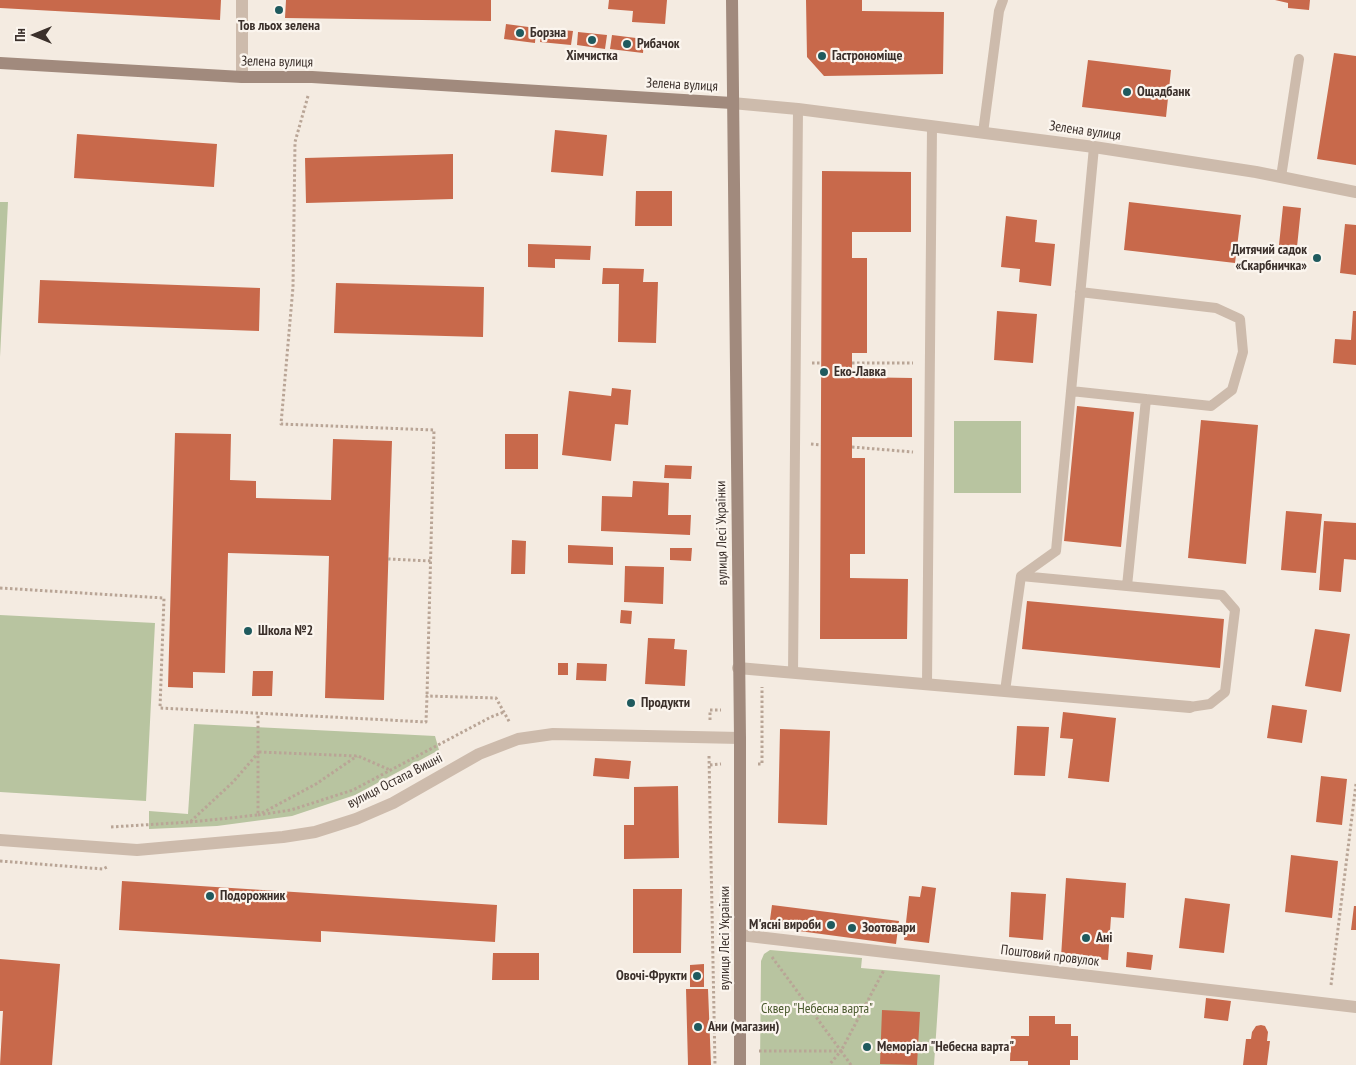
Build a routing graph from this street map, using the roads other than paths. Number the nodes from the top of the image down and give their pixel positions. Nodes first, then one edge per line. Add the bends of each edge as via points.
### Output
1 (242, 0) edge
2 (732, 0) edge
3 (1002, 0) edge
4 (1299, 59) dead end
5 (0, 63) edge
6 (242, 77) junction
7 (732, 103) junction
8 (798, 109) junction
9 (932, 127) junction
10 (983, 133) junction
11 (1094, 147) junction
12 (1281, 177) junction
13 (1356, 192) edge
14 (1080, 292) junction
15 (1071, 391) junction
16 (1146, 399) junction
17 (1022, 576) junction
18 (1127, 586) junction
19 (738, 668) junction
20 (793, 673) junction
21 (927, 684) junction
22 (1005, 690) junction
23 (1190, 707) joint
24 (740, 738) junction
25 (0, 840) edge
26 (740, 935) junction
27 (1356, 1006) edge
28 (740, 1065) edge

1 - 6 street
2 - 7 street, вулиця Лесі Українки
3 - 10 lane
4 - 12 lane
5 - 6 street, Зелена вулиця
6 - 7 street, Зелена вулиця via 312,77
7 - 8 street, Зелена вулиця
7 - 19 street, вулиця Лесі Українки
8 - 9 street, Зелена вулиця
8 - 20 lane
9 - 10 street, Зелена вулиця
9 - 21 lane
10 - 11 street, Зелена вулиця
11 - 12 street, Зелена вулиця
11 - 14 lane
12 - 13 street, Зелена вулиця
14 - 15 lane
14 - 16 lane via 1216,308 1240,319 1243,352 1232,390 1210,406
15 - 16 lane
15 - 17 lane via 1056,551
16 - 18 lane
17 - 18 lane
17 - 22 lane
18 - 23 lane via 1222,595 1235,610 1225,692 1210,704
19 - 20 street
19 - 24 street, вулиця Лесі Українки
20 - 21 street
21 - 22 street
22 - 23 street
24 - 25 street, вулиця Остапа Вишні via 553,734 518,739 479,754 393,803 315,832 136,850
24 - 26 street, вулиця Лесі Українки
26 - 27 street, Поштовий провулок
26 - 28 street, вулиця Лесі Українки

